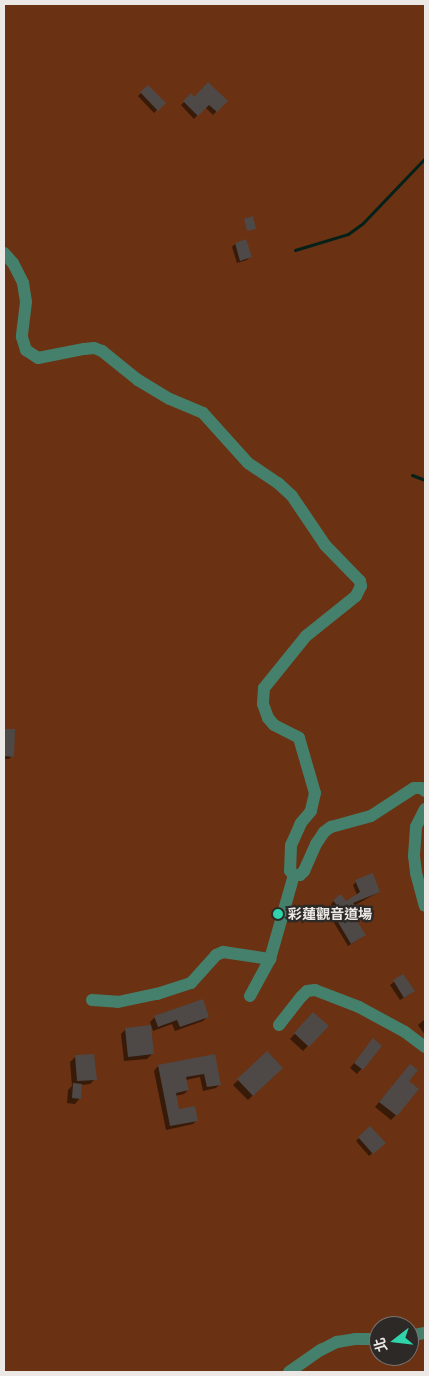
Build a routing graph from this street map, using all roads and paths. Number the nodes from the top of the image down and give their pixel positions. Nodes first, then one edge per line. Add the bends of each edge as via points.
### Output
1 (4, 253) edge
2 (425, 791) edge
3 (425, 809) edge
4 (294, 875) junction
5 (425, 906) edge
6 (270, 959) junction
7 (250, 996) dead end
8 (92, 1000) dead end
9 (279, 1025) dead end
10 (425, 1047) edge
11 (369, 1339) edge
12 (289, 1372) edge

1 - 4 street via 24,283 26,302 22,337 26,350 38,358 94,348 138,380 203,413 248,463 292,496 325,545 360,581 362,586 356,596 299,644 267,682 262,696 268,718 274,725 299,738 315,793 310,810 291,845 289,864
2 - 4 street via 414,788 370,816 331,827 316,844 304,871
3 - 5 street via 416,827 414,856
4 - 6 street
6 - 7 street
6 - 8 street via 223,952 216,955 191,983 118,1002
9 - 10 street via 307,991 316,990 359,1007 406,1032
11 - 12 street via 337,1342

